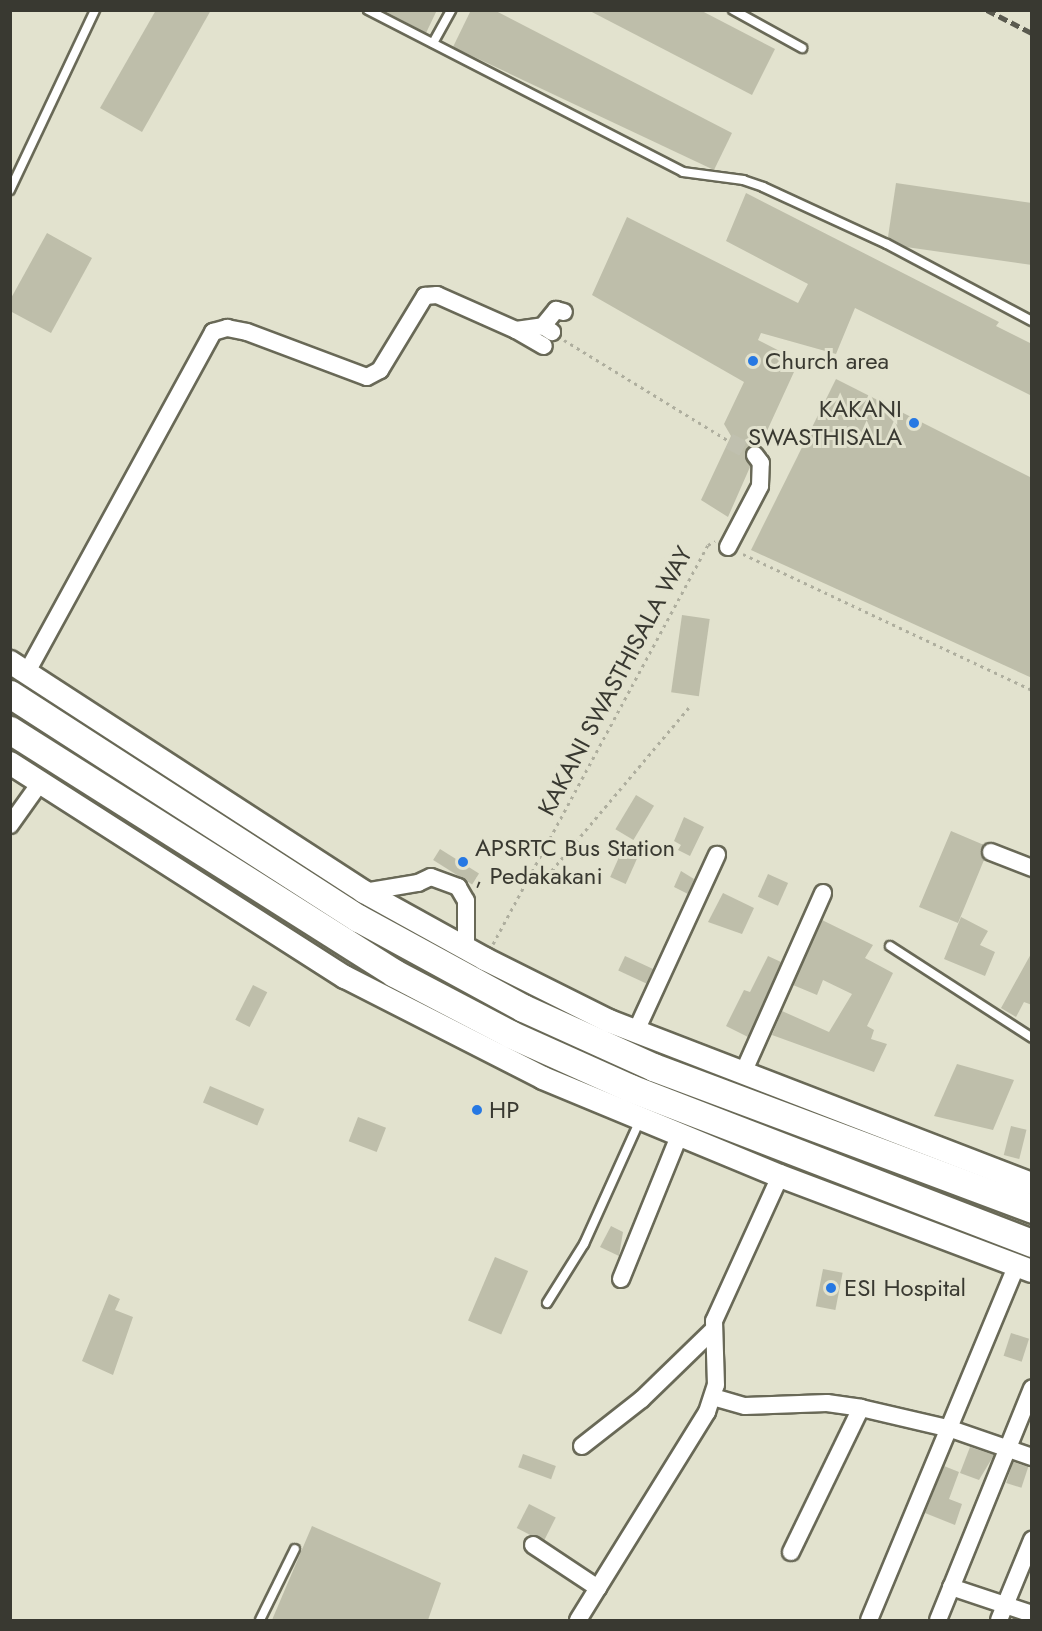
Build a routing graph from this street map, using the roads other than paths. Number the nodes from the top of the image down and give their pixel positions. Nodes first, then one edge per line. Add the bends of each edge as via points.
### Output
1 (95, 10) edge
2 (368, 10) edge
3 (451, 10) edge
4 (733, 10) edge
5 (433, 43) junction
6 (802, 48) dead end
7 (10, 190) edge
8 (564, 312) dead end
9 (1032, 321) edge
10 (755, 455) dead end
11 (728, 547) road end
12 (19, 667) edge
13 (10, 694) edge
14 (10, 730) edge
15 (10, 763) edge
16 (40, 783) junction
17 (10, 825) edge
18 (992, 852) dead end
19 (717, 855) dead end
20 (1032, 868) edge
21 (364, 891) junction
22 (824, 893) dead end
23 (890, 946) dead end
24 (476, 954) junction
25 (636, 1031) junction
26 (1032, 1038) edge
27 (743, 1073) junction
28 (640, 1120) junction
29 (679, 1136) junction
30 (780, 1176) junction
31 (1032, 1184) edge
32 (1032, 1209) edge
33 (1032, 1243) edge
34 (1024, 1268) edge
35 (621, 1279) dead end
36 (547, 1303) dead end
37 (713, 1330) junction
38 (1032, 1389) edge
39 (713, 1397) junction
40 (861, 1408) junction
41 (951, 1429) junction
42 (582, 1446) dead end
43 (1007, 1449) junction
44 (1032, 1457) edge
45 (1032, 1540) edge
46 (533, 1545) dead end
47 (295, 1549) dead end
48 (791, 1552) dead end
49 (951, 1587) junction
50 (598, 1588) junction
51 (1002, 1613) edge
52 (1032, 1614) edge
53 (260, 1620) edge
54 (578, 1620) edge
55 (869, 1620) edge
56 (938, 1620) edge

1 - 7 lane
2 - 5 lane
3 - 5 lane
4 - 6 lane
5 - 9 lane via 683,172 763,186 887,244
8 - 12 street via 555,310 546,335 516,330 437,295 425,296 380,370 367,377 247,332 227,328 213,332
10 - 11 street via 761,463 760,486
12 - 21 main road
13 - 32 highway via 358,918 524,1008 653,1067
14 - 33 highway via 394,973 510,1034 630,1089
15 - 16 main road
16 - 17 street
16 - 28 main road via 345,976 543,1078
18 - 20 street
19 - 25 street
21 - 24 main road
21 - 24 street via 418,883 431,877 458,887 466,902
22 - 27 street
23 - 26 lane
24 - 25 main road
25 - 27 main road
27 - 31 main road
28 - 29 main road
28 - 36 lane via 584,1244
29 - 30 main road
29 - 35 street
30 - 34 main road
30 - 37 street via 716,1315
34 - 41 street
37 - 39 street via 717,1362
37 - 42 street via 642,1399
38 - 43 street
39 - 40 street via 745,1406 827,1403
39 - 50 street via 679,1461
40 - 41 street
40 - 48 street
41 - 43 street
41 - 55 street
43 - 44 street
43 - 49 street
45 - 51 street
46 - 50 street
47 - 53 lane
49 - 51 street
49 - 56 street
50 - 54 street
51 - 52 street

